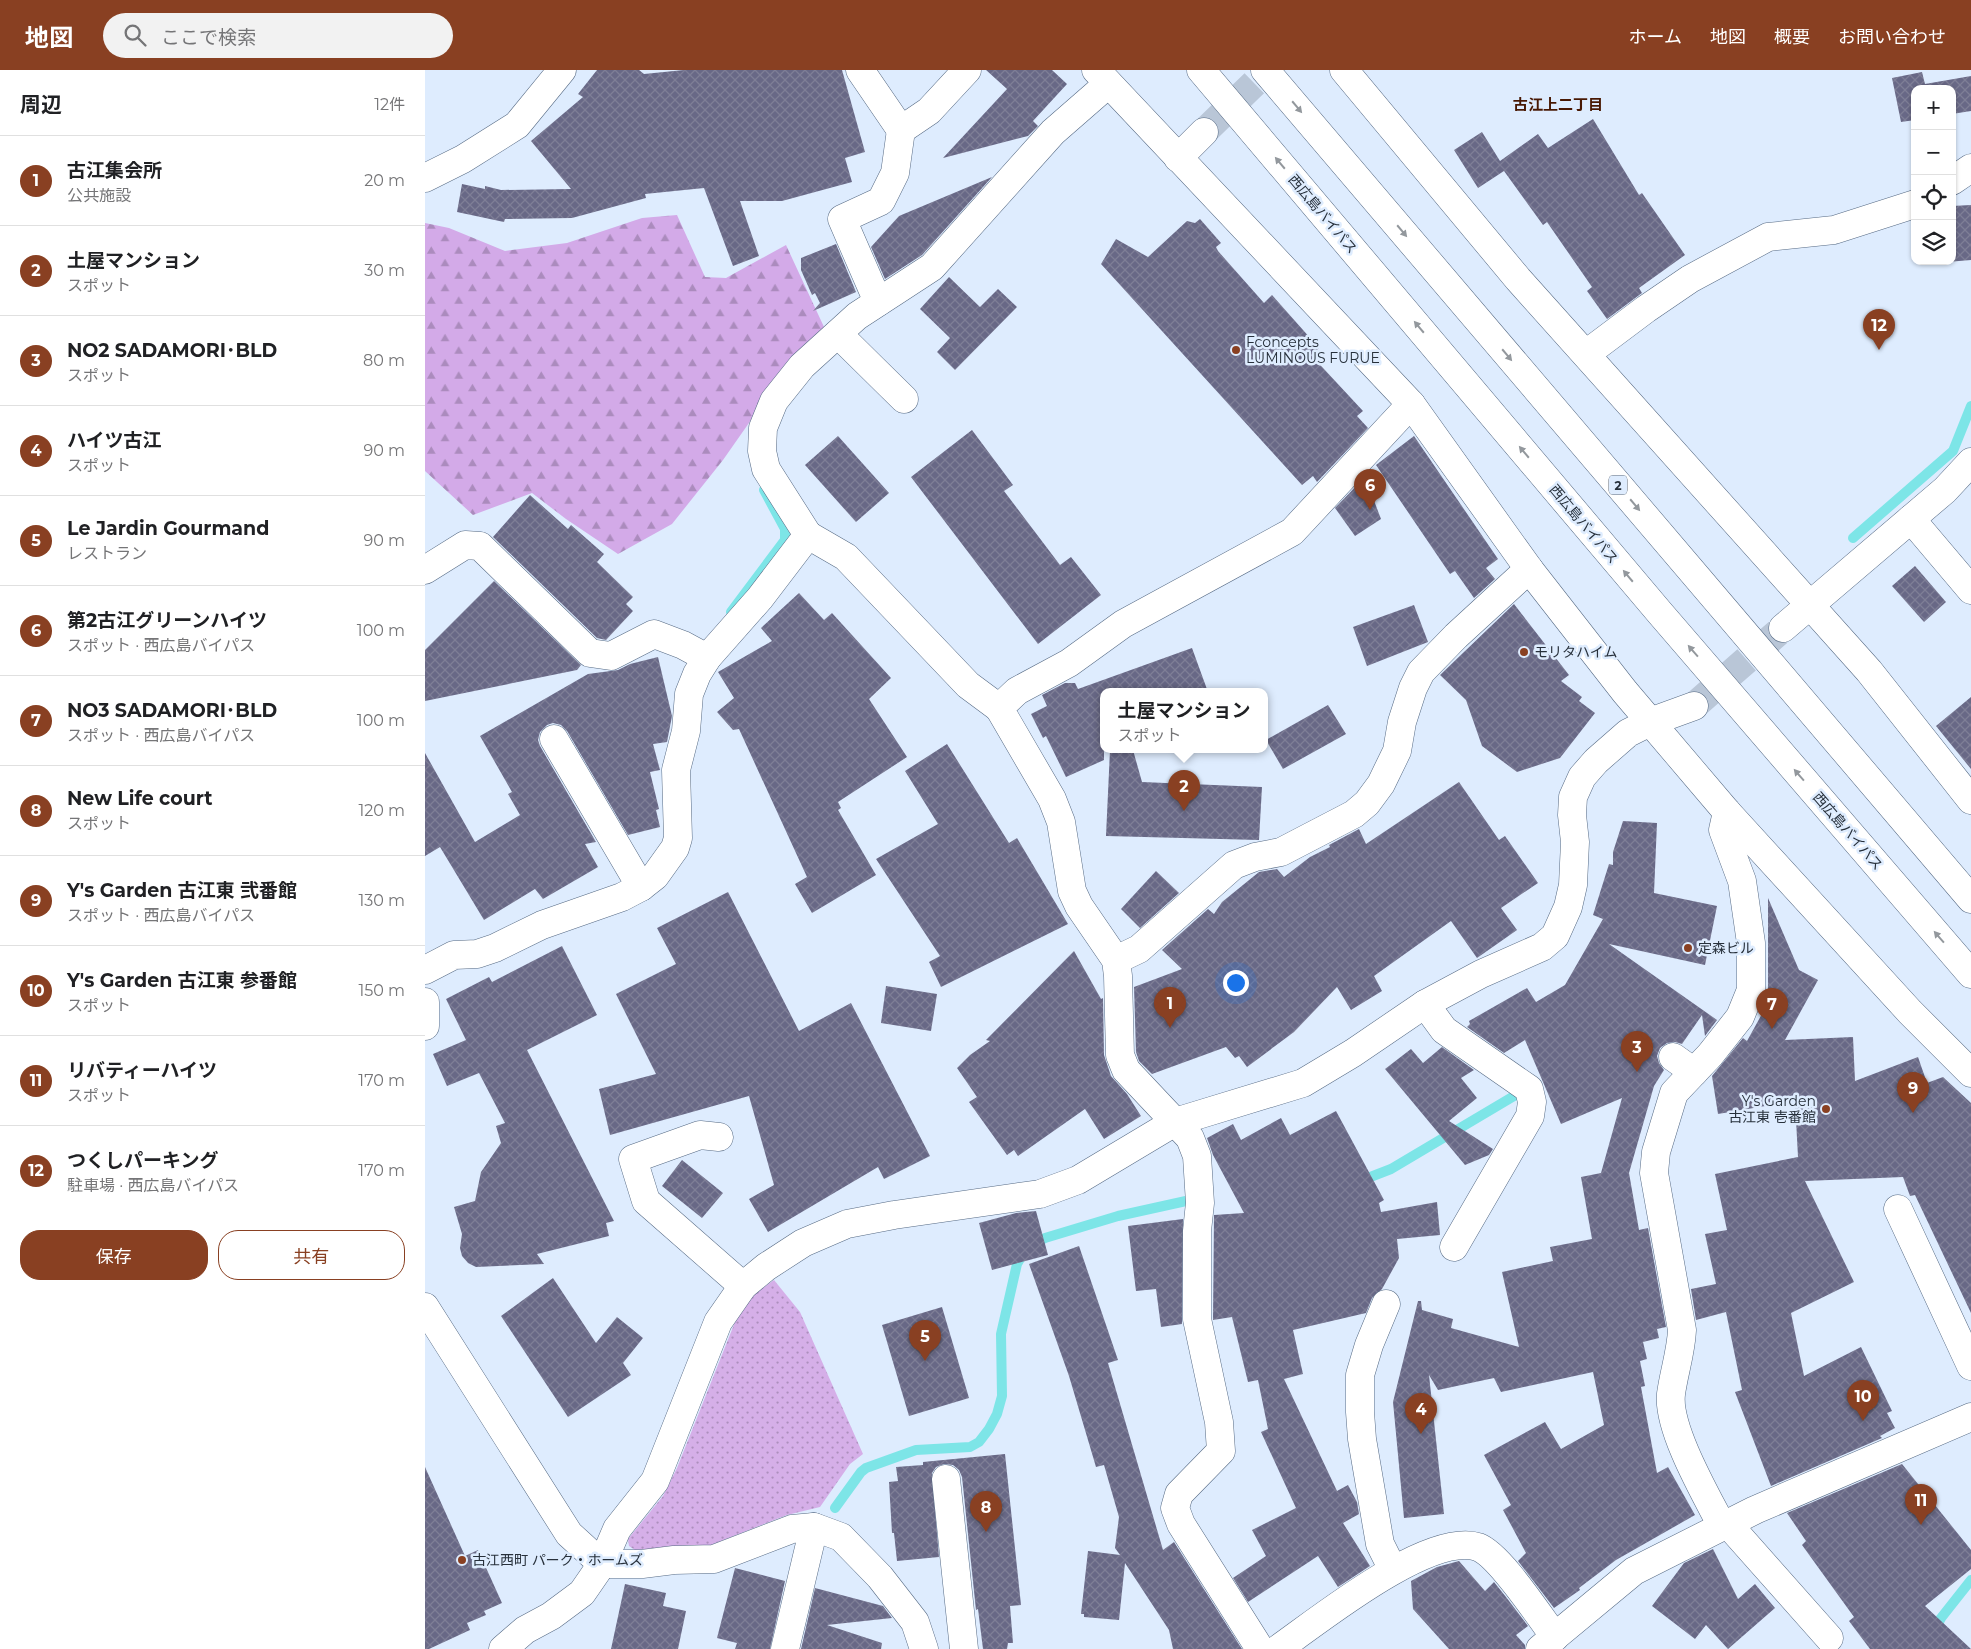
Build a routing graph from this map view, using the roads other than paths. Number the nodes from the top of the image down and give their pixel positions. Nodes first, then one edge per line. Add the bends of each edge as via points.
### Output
1 (562, 70) edge
2 (860, 70) edge
3 (967, 70) edge
4 (1201, 70) edge
5 (1265, 70) edge
6 (1345, 70) edge
7 (1102, 77) edge
8 (901, 130) junction
9 (1204, 132) tunnel mouth
10 (1178, 158) junction
11 (1971, 168) edge
12 (1956, 177) edge
13 (425, 178) edge
14 (1911, 205) edge
15 (878, 302) junction
16 (837, 334) junction
17 (1586, 354) junction
18 (904, 399) dead end
19 (1411, 404) junction
20 (1971, 462) edge
21 (1911, 519) junction
22 (808, 536) junction
23 (1529, 569) junction
24 (425, 570) edge
25 (1971, 590) edge
26 (1811, 604) junction
27 (1783, 628) tunnel mouth
28 (707, 658) junction
29 (1694, 706) tunnel mouth
30 (999, 708) junction
31 (1650, 722) junction
32 (554, 739) dead end
33 (1971, 800) edge
34 (1727, 812) junction
35 (641, 887) junction
36 (1971, 899) edge
37 (1115, 960) junction
38 (425, 970) edge
39 (1971, 974) edge
40 (425, 1002) edge
41 (1425, 1004) junction
42 (425, 1026) edge
43 (1971, 1073) edge
44 (1175, 1122) junction
45 (719, 1137) dead end
46 (1898, 1209) dead end
47 (1453, 1247) dead end
48 (743, 1286) junction
49 (1386, 1304) dead end
50 (425, 1307) edge
51 (1971, 1366) edge
52 (1971, 1418) edge
53 (946, 1479) dead end
54 (1724, 1525) junction
55 (814, 1527) junction
56 (602, 1564) junction
57 (1393, 1570) junction
58 (1829, 1638) dead end
59 (1547, 1643) edge
60 (503, 1649) edge
61 (785, 1649) edge
62 (924, 1649) edge
63 (964, 1649) edge
64 (1260, 1649) edge
65 (1278, 1649) edge

1 - 13 main road via 517,125 463,159
2 - 8 main road
3 - 8 main road via 929,111
39 -> 4 main road, 西広島バイパス via 1653,606
5 -> 36 main road, 2
6 - 17 main road via 1519,279
7 - 10 main road
7 - 15 main road via 932,267
8 - 15 main road via 895,173 881,201 842,219
9 - 10 main road
10 - 19 main road
11 - 12 main road
14 - 17 main road via 1834,230 1768,237 1690,279
15 - 16 main road
16 - 18 main road
16 - 22 main road via 802,366 774,401 763,428 762,451 766,469
17 - 26 main road
19 - 23 main road
19 - 30 main road via 1292,532 1123,624 1069,663 1017,691
20 - 21 main road
21 - 25 main road
21 - 26 main road
22 - 28 main road via 760,598
22 - 30 main road via 846,557 968,685
23 - 31 main road
23 - 37 main road via 1421,672 1402,722 1397,751 1381,784 1367,803 1354,814 1281,852 1234,865 1139,949
24 - 28 main road via 465,545 480,546 590,653 611,656 654,634
26 - 27 main road
26 - 33 main road via 1869,671
28 - 35 main road via 689,694 686,731 676,770 678,838 664,866
29 - 31 main road
30 - 37 main road via 1052,799 1061,822 1075,899
31 - 34 main road
31 - 41 main road via 1628,733 1596,760 1582,777 1573,797 1573,885 1568,907 1555,936 1542,947
32 - 35 main road
34 - 43 main road via 1910,1012
34 - 54 main road via 1723,830 1741,881 1751,943 1751,990 1740,1017 1683,1065 1674,1093 1655,1118 1654,1173 1682,1330 1682,1348 1671,1396 1676,1429
35 - 38 main road via 597,907 541,925 495,948 477,954 453,955
37 - 44 main road via 1120,1055 1135,1082
40 - 42 main road
41 - 44 main road via 1303,1083
41 - 47 main road via 1444,1030 1529,1089 1532,1102 1530,1116
44 - 48 main road via 1078,1180 1040,1194 847,1224 803,1243
44 - 64 main road via 1190,1138 1197,1156 1200,1203 1197,1319 1219,1422 1221,1451 1184,1488 1175,1508 1181,1524
45 - 48 main road via 700,1135 633,1159 645,1201
46 - 51 main road
48 - 56 main road via 718,1322 655,1481 617,1529
49 - 57 main road via 1360,1375 1360,1412 1380,1544
50 - 56 main road via 569,1534
52 - 54 main road
53 - 63 main road
54 - 58 main road
54 - 59 main road via 1634,1571
55 - 56 main road via 792,1528 714,1559
55 - 61 main road
55 - 62 main road via 841,1537 880,1577 915,1622
56 - 60 main road via 582,1593 525,1630
57 - 59 main road via 1448,1548 1479,1548 1498,1562
57 - 65 main road

